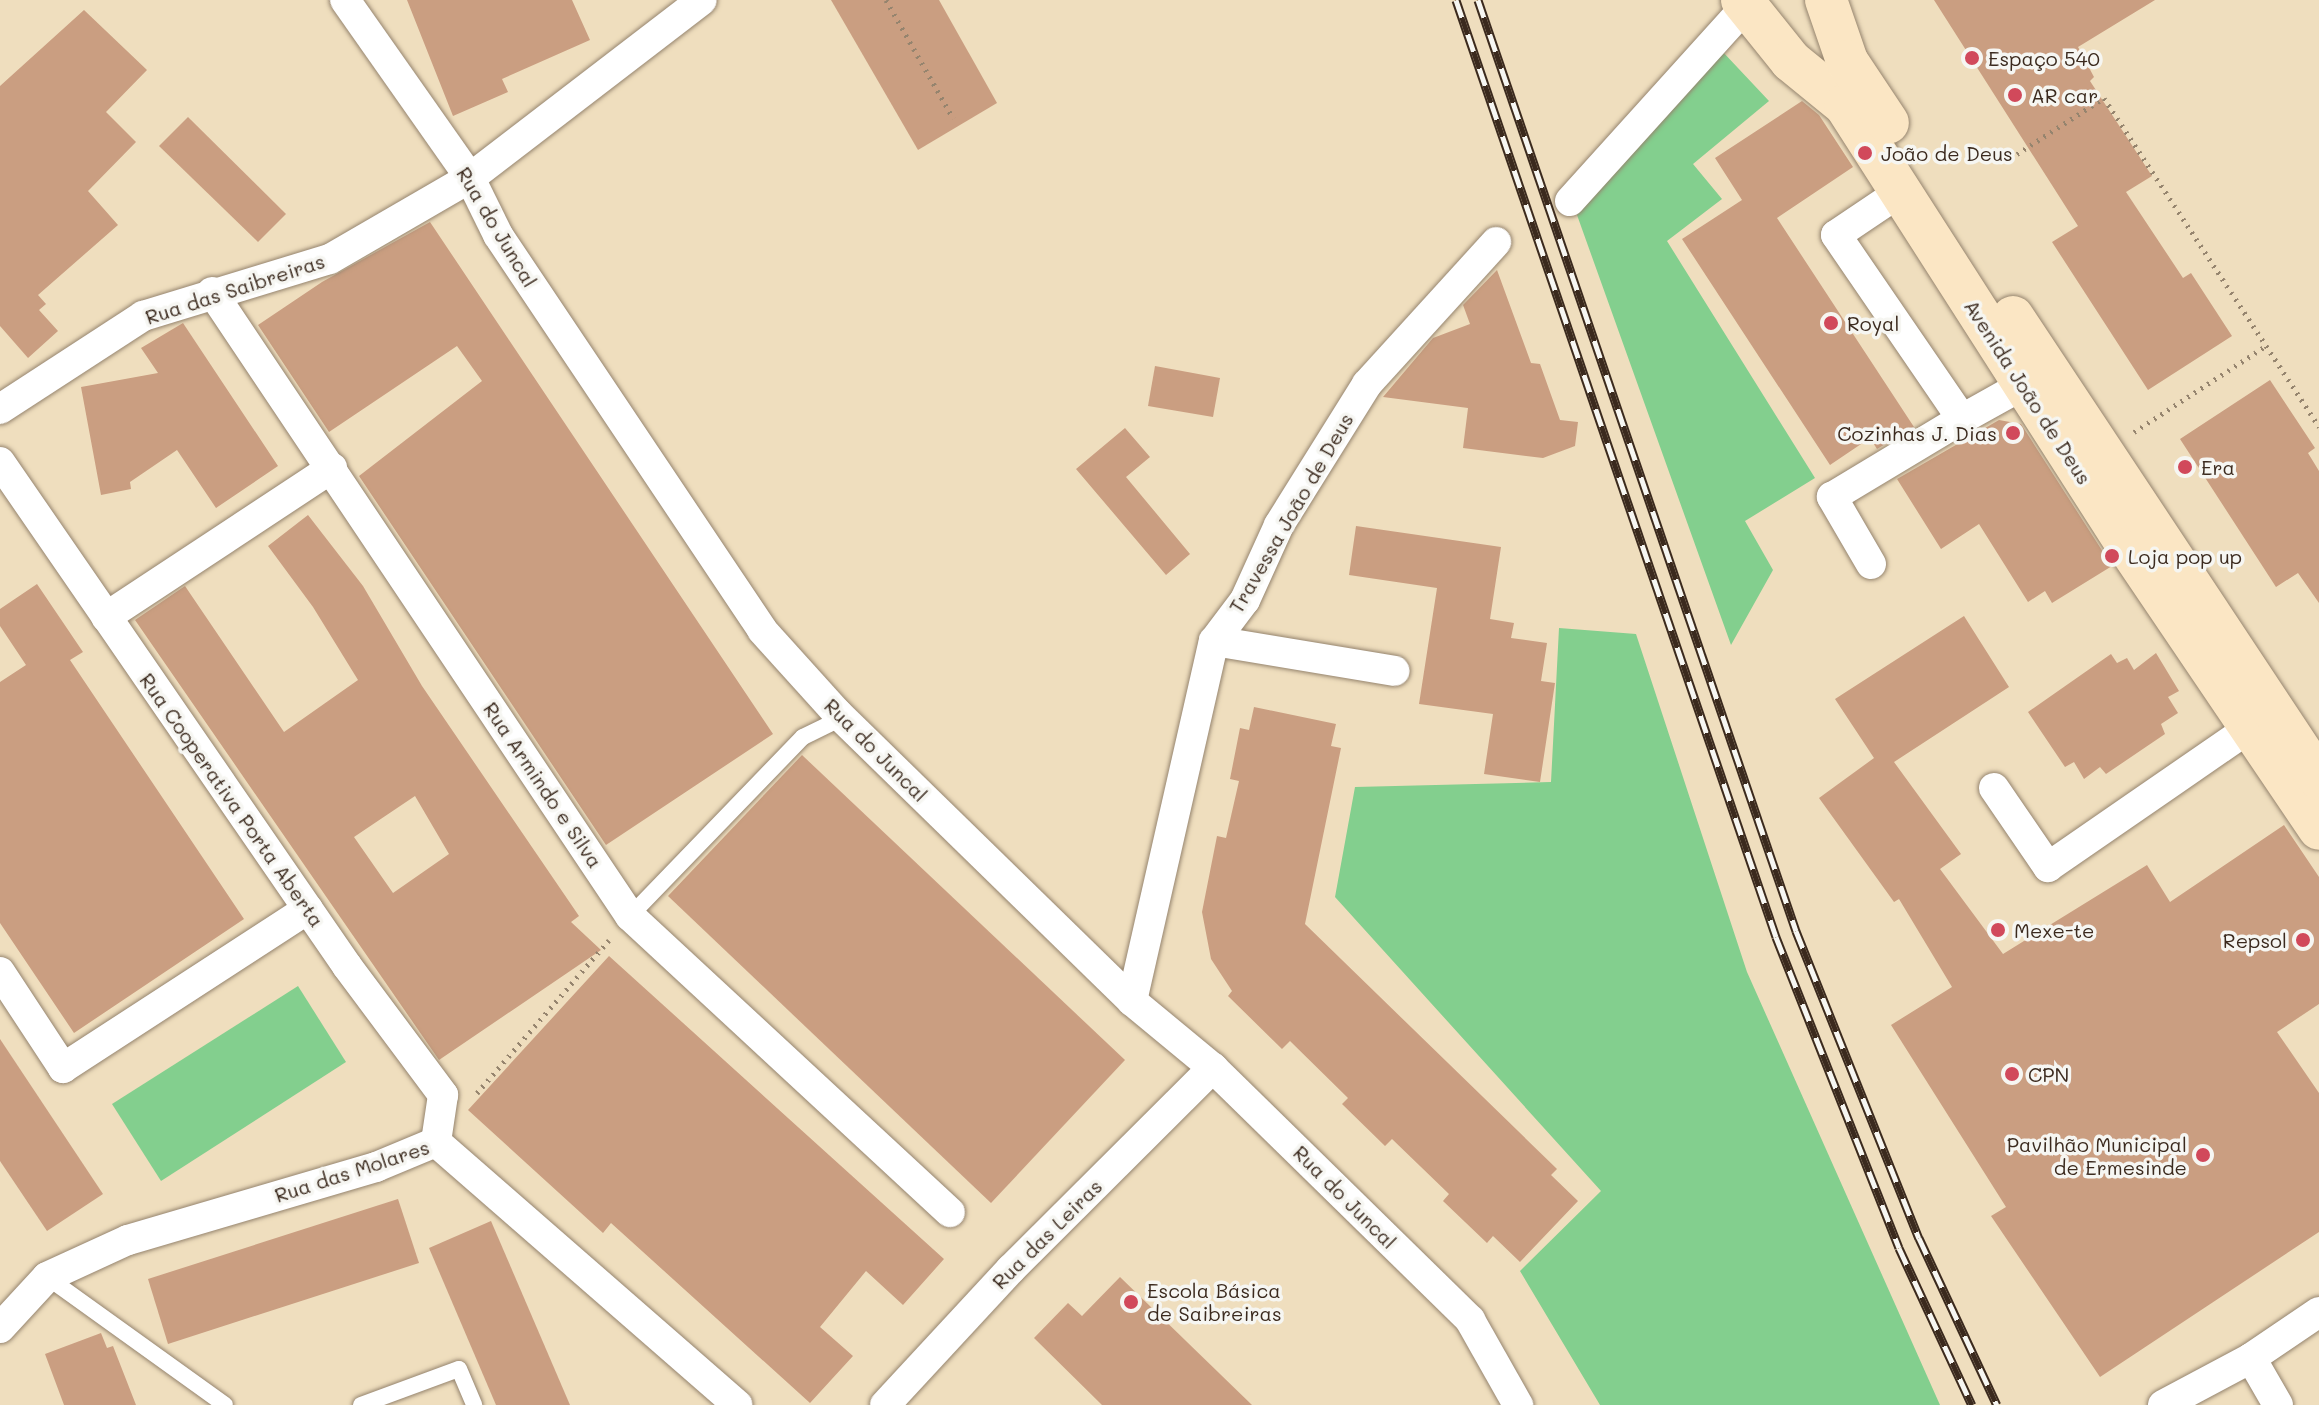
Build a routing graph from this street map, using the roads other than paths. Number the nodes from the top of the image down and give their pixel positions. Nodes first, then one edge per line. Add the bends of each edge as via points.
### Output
1 (345, 0) edge
2 (702, 0) edge
3 (1818, 0) edge
4 (1826, 0) edge
5 (1748, 8) edge
6 (470, 178) junction
7 (1900, 192) junction
8 (1570, 201) dead end
9 (1496, 242) dead end
10 (212, 292) junction
11 (2023, 385) junction
12 (0, 409) edge
13 (1962, 419) junction
14 (0, 462) edge
15 (332, 468) junction
16 (1871, 564) dead end
17 (106, 617) junction
18 (1214, 641) junction
19 (1395, 671) dead end
20 (842, 718) junction
21 (2248, 729) junction
22 (2304, 774) edge
23 (1994, 788) dead end
24 (2319, 829) edge
25 (308, 909) junction
26 (630, 916) junction
27 (0, 972) edge
28 (1132, 1001) junction
29 (1213, 1068) junction
30 (436, 1142) junction
31 (950, 1212) dead end
32 (47, 1277) junction
33 (2319, 1312) edge
34 (0, 1328) edge
35 (2251, 1358) junction
36 (225, 1405) edge
37 (361, 1405) edge
38 (474, 1405) edge
39 (737, 1405) edge
40 (885, 1405) edge
41 (1518, 1405) edge
42 (2163, 1405) edge
43 (2278, 1405) edge

1 - 6 street, Rua do Juncal
2 - 6 street, Rua das Saibreiras
3 - 5 main road via 1803,19 1788,24
4 - 22 main road, Avenida João de Deus via 1847,61
5 - 7 main road, Avenida João de Deus via 1791,61 1845,105
5 - 8 street
6 - 10 street, Rua das Saibreiras via 330,259
6 - 20 street, Rua do Juncal via 498,235 762,630
7 - 11 main road, Avenida João de Deus
7 - 13 street via 1836,235
9 - 18 street, Travessa João de Deus via 1367,384 1279,525 1245,600
10 - 12 street, Rua das Saibreiras via 143,316
10 - 15 street, Rua Armindo e Silva
11 - 13 street
11 - 21 main road, Avenida João de Deus
13 - 16 street via 1832,497
14 - 17 street, Rua Cooperativa Porta Aberta
15 - 17 street
15 - 26 street, Rua Armindo e Silva
17 - 25 street, Rua Cooperativa Porta Aberta
18 - 19 street, Travessa João de Deus
18 - 28 street, Travessa João de Deus
20 - 26 lane via 803,737
20 - 28 street, Rua do Juncal
21 - 22 main road, Avenida João de Deus
21 - 23 street via 2048,867
22 - 24 main road, Avenida João de Deus
25 - 27 street via 63,1068
25 - 30 street, Rua Cooperativa Porta Aberta via 443,1095
26 - 31 street, Rua Armindo e Silva
28 - 29 street, Rua do Juncal
29 - 40 street, Rua das Leiras via 1011,1269
29 - 41 street, Rua do Juncal via 1470,1320
30 - 32 street, Rua das Molares via 376,1167 128,1240
30 - 39 street, Rua das Molares
32 - 34 street, Rua das Molares
32 - 36 lane
33 - 35 street
35 - 42 street
35 - 43 street
37 - 38 lane via 459,1369

